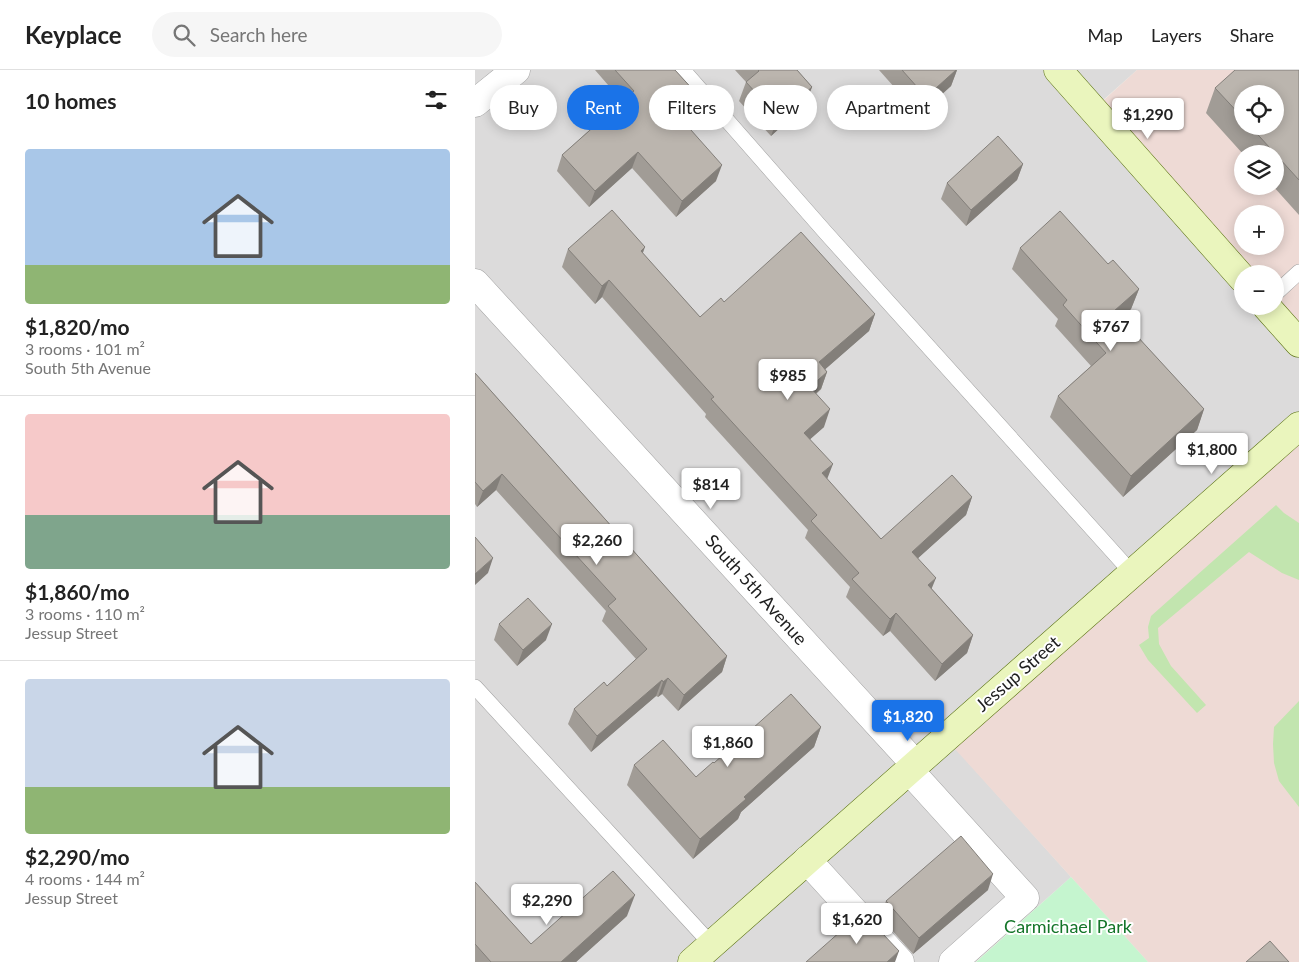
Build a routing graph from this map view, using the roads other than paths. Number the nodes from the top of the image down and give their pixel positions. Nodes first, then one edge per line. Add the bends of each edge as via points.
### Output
1 (516, 70) edge
2 (683, 70) edge
3 (1058, 70) edge
4 (475, 103) edge
5 (1234, 269) edge
6 (1299, 272) edge
7 (475, 284) edge
8 (1284, 286) edge
9 (1274, 315) edge
10 (1299, 343) edge
11 (1299, 426) edge
12 (1132, 574) junction
13 (475, 687) edge
14 (912, 767) junction
15 (807, 860) junction
16 (702, 953) edge
17 (900, 962) edge
18 (953, 962) edge

1 - 4 street
2 - 12 lane
3 - 5 street
6 - 8 lane
7 - 14 street, South 5th Avenue
9 - 10 street
11 - 12 street, Jessup Street
12 - 14 street, Jessup Street
13 - 16 lane
14 - 15 street, Jessup Street
14 - 18 street, South 5th Avenue via 1025,898
15 - 16 street, Jessup Street
15 - 17 street

